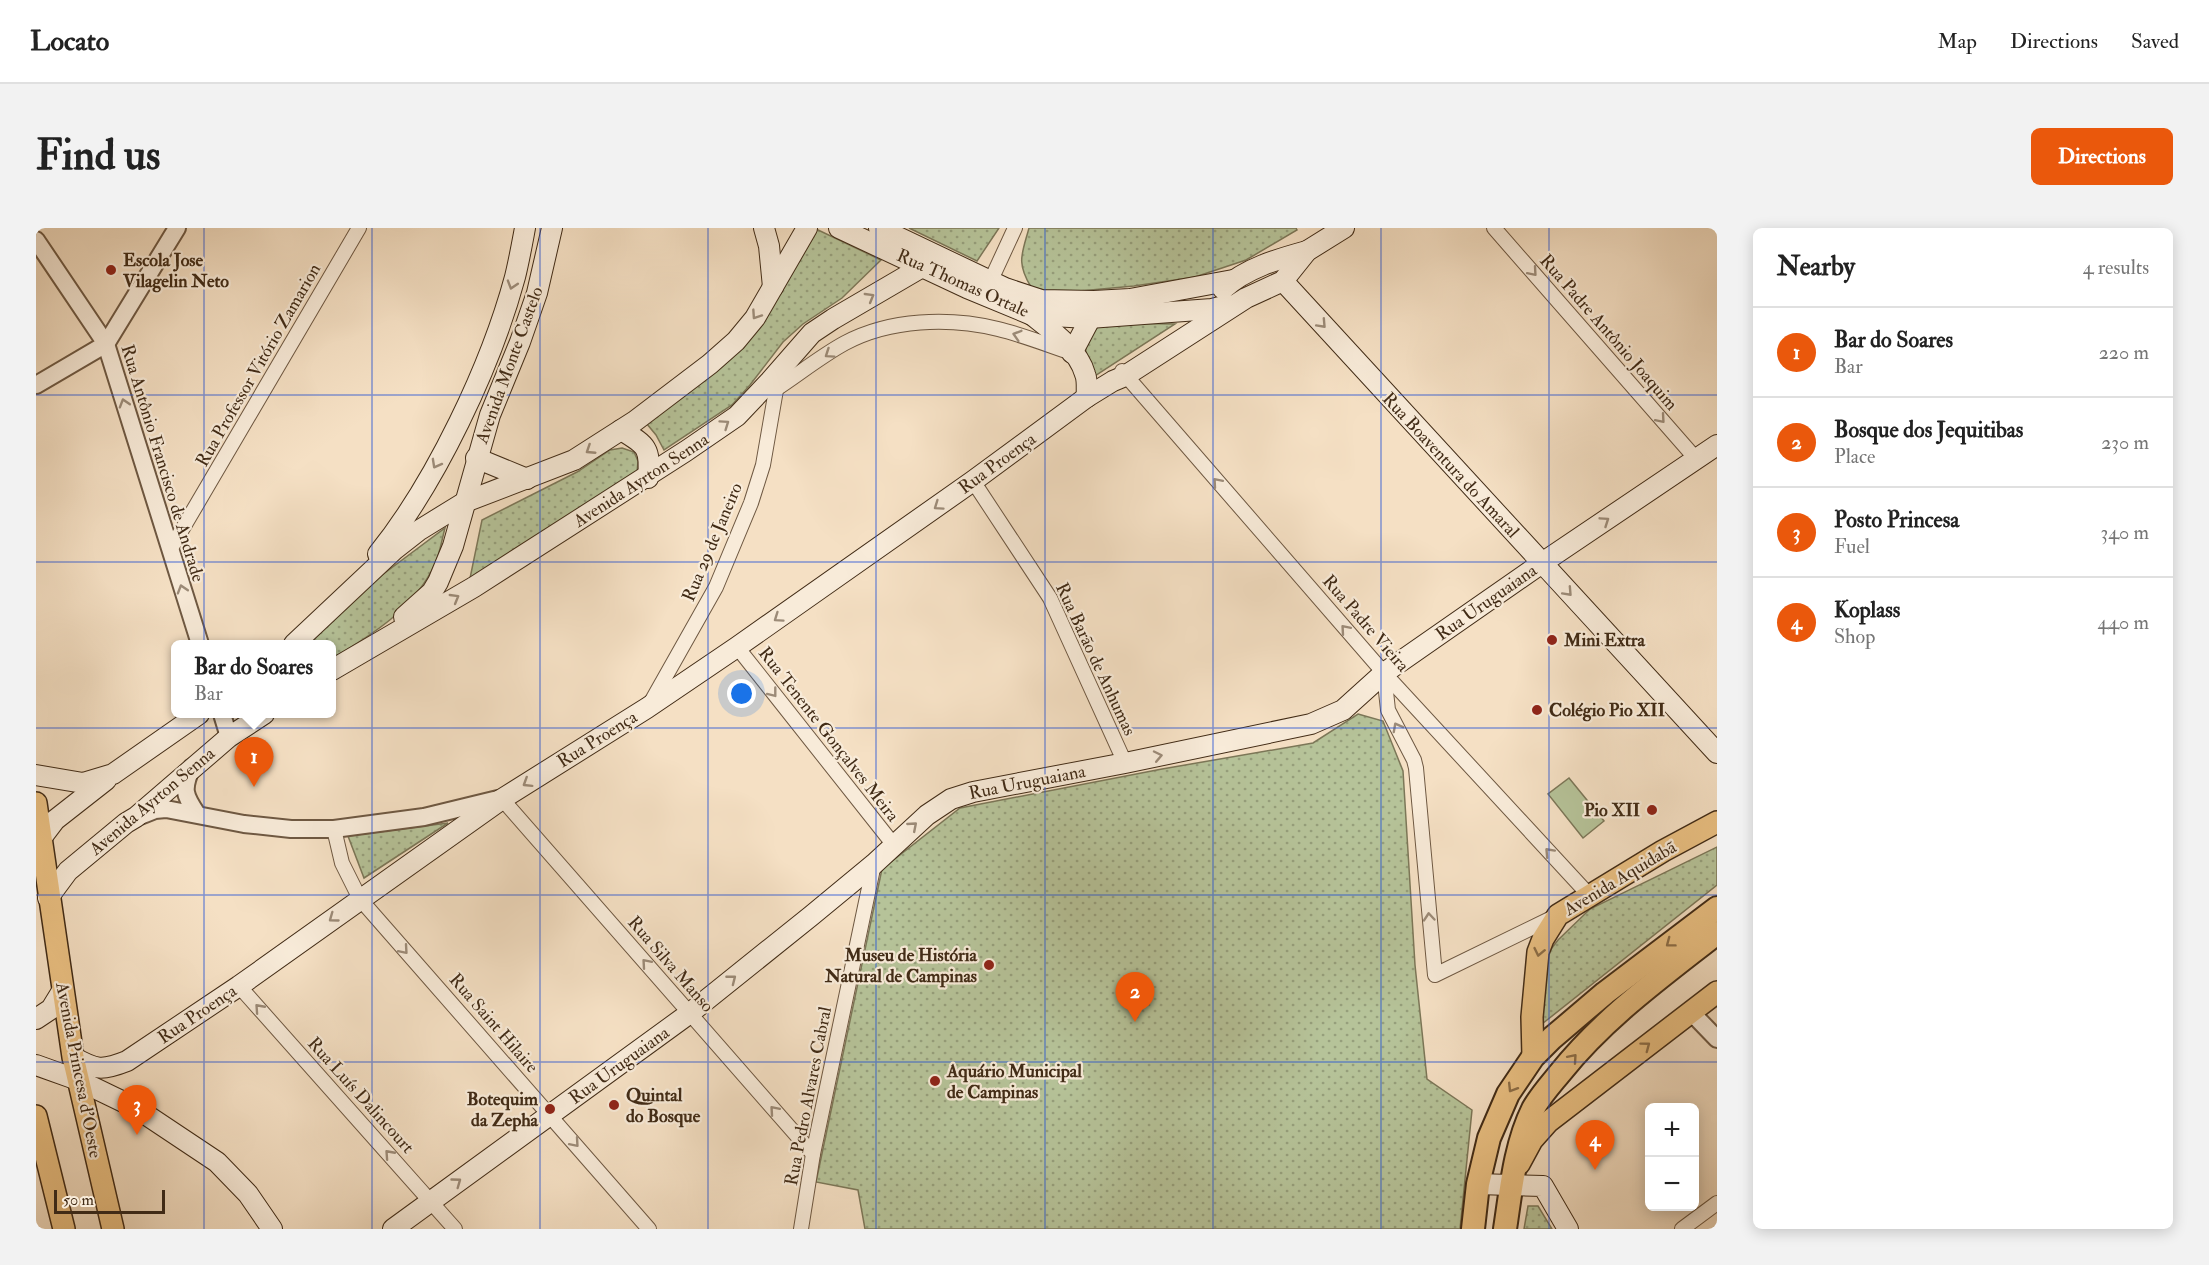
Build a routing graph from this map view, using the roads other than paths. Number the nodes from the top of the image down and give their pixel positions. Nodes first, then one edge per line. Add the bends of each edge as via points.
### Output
1 (177, 228) edge
2 (359, 228) edge
3 (525, 228) edge
4 (552, 228) edge
5 (764, 228) edge
6 (807, 228) edge
7 (839, 228) edge
8 (879, 228) edge
9 (1015, 228) edge
10 (1344, 228) edge
11 (1494, 228) edge
12 (36, 240) edge
13 (1307, 251) junction
14 (922, 267) junction
15 (991, 280) junction
16 (1233, 280) junction
17 (1283, 281) junction
18 (773, 287) junction
19 (967, 288) junction
20 (1246, 298) junction
21 (1198, 310) junction
22 (1032, 315) junction
23 (1091, 317) junction
24 (106, 344) junction
25 (1072, 353) junction
26 (1120, 376) junction
27 (773, 385) junction
28 (36, 386) edge
29 (1087, 397) junction
30 (621, 430) junction
31 (1717, 445) edge
32 (476, 458) junction
33 (1697, 460) junction
34 (648, 478) junction
35 (527, 479) junction
36 (974, 481) junction
37 (465, 502) junction
38 (170, 550) junction
39 (1542, 563) junction
40 (343, 597) junction
41 (198, 640) edge
42 (299, 640) edge
43 (736, 647) junction
44 (336, 667) edge
45 (336, 667) edge
46 (1384, 673) junction
47 (647, 708) junction
48 (193, 718) edge
49 (223, 718) edge
50 (258, 718) edge
51 (229, 737) junction
52 (1717, 753) edge
53 (1125, 763) junction
54 (192, 767) junction
55 (112, 774) junction
56 (36, 775) edge
57 (502, 799) junction
58 (36, 803) edge
59 (197, 814) junction
60 (136, 817) junction
61 (1717, 822) edge
62 (334, 829) junction
63 (38, 841) edge
64 (893, 844) junction
65 (874, 864) junction
66 (1588, 895) junction
67 (48, 898) junction
68 (360, 899) junction
69 (1717, 908) edge
70 (1558, 915) junction
71 (1717, 933) edge
72 (239, 986) junction
73 (62, 991) junction
74 (1717, 992) edge
75 (1691, 1012) junction
76 (690, 1013) junction
77 (36, 1019) edge
78 (1717, 1039) edge
79 (73, 1057) junction
80 (1533, 1057) junction
81 (127, 1061) junction
82 (36, 1065) edge
83 (78, 1080) junction
84 (124, 1102) junction
85 (550, 1115) junction
86 (36, 1116) edge
87 (813, 1154) junction
88 (1513, 1178) junction
89 (1478, 1184) junction
90 (431, 1201) junction
91 (1717, 1203) edge
92 (64, 1229) edge
93 (112, 1229) edge
94 (272, 1229) edge
95 (393, 1229) edge
96 (455, 1229) edge
97 (649, 1229) edge
98 (801, 1229) edge
99 (1473, 1229) edge
100 (1505, 1229) edge
101 (1568, 1229) edge
102 (1682, 1229) edge

1 - 24 street
2 - 38 street, Rua Professor Vitório Zamarion
3 -> 40 main road, Avenida Monte Castelo via 504,312 444,451 386,545
4 - 32 main road, Avenida Monte Castelo via 537,293
5 - 18 main road
6 - 18 main road
7 - 14 main road, Rua Thomas Ortale
8 - 15 main road, Rua Thomas Ortale
9 - 15 street
10 - 13 main road, Rua Proença
11 -> 33 street, Rua Padre Antônio Joaquim
12 - 24 street, Rua Antônio Francisco de Andrade
13 - 16 main road, Rua Proença via 1277,259
13 - 17 main road, Rua Proença
14 - 19 main road, Rua Thomas Ortale
27 -> 14 main road, Avenida Ayrton Senna via 812,333
15 - 16 main road, Rua Thomas Ortale via 1041,300 1094,301 1130,299
15 - 19 street
16 - 21 main road, Rua Proença
17 - 20 main road, Rua Proença
17 -> 39 main road, Rua Boaventura do Amaral
18 -> 30 main road via 755,318 735,341
19 - 22 main road, Rua Thomas Ortale
20 - 21 main road, Rua Proença
20 - 26 main road, Rua Proença
21 - 23 main road, Rua Thomas Ortale
21 - 26 main road, Rua Proença
22 - 23 main road, Rua Thomas Ortale
22 - 25 main road
23 - 25 main road
24 - 28 street
38 -> 24 street, Rua Antônio Francisco de Andrade
25 -> 27 street via 997,329 909,323 880,329 846,343
25 - 29 main road via 1085,373
26 - 29 main road, Rua Proença
46 -> 26 street, Rua Padre Vieira
34 -> 27 main road, Avenida Ayrton Senna via 737,416
27 - 47 street, Rua 29 de Janeiro via 763,465 751,503 716,587
29 - 36 main road, Rua Proença
30 - 34 main road via 648,450
30 -> 35 main road via 574,460
31 - 33 main road, Rua Uruguaiana
32 - 35 main road
32 - 37 main road, Avenida Monte Castelo
39 -> 33 main road, Rua Uruguaiana
44 -> 34 main road, Avenida Ayrton Senna
35 - 37 main road
36 -> 43 main road, Rua Proença
36 - 53 street, Rua Barão de Anhumas via 1050,598
37 - 40 main road via 418,531
37 - 45 main road, Avenida Ayrton Senna via 453,546 432,592
41 -> 38 street, Rua Antônio Francisco de Andrade
39 - 46 main road, Rua Uruguaiana
39 -> 52 main road, Rua Boaventura do Amaral
40 - 42 main road
43 - 47 main road, Rua Proença
43 -> 64 street, Rua Tenente Gonçalves Meira
53 -> 46 main road, Rua Uruguaiana via 1311,724 1343,710
66 -> 46 street, Rua Padre Vieira
70 -> 46 street via 1435,975 1416,768 1388,710
47 -> 57 main road, Rua Proença
48 - 55 main road, Avenida Ayrton Senna
49 - 51 street
50 - 51 main road, Avenida Ayrton Senna
51 - 54 main road, Avenida Ayrton Senna
64 -> 53 main road, Rua Uruguaiana via 951,799
54 - 59 street via 186,799
54 - 60 main road, Avenida Ayrton Senna
55 - 56 main road, Avenida Ayrton Senna via 83,783
55 - 63 main road via 55,820
57 - 62 street via 424,817
57 - 68 main road, Rua Proença
76 -> 57 street, Rua Silva Manso
58 - 63 main road, Avenida Princesa d'Oeste
59 - 60 street via 166,809
59 - 62 street via 244,824
60 - 67 main road, Avenida Ayrton Senna via 68,871
61 - 66 main road, Avenida Aquidabã
62 - 68 street, Rua Saint Hilaire via 342,862
63 - 67 main road, Avenida Princesa d'Oeste
64 - 65 main road, Rua Uruguaiana
76 -> 65 main road, Rua Uruguaiana
65 - 87 street, Rua Pedro Alvares Cabral
66 - 70 main road, Avenida Aquidabã
67 - 73 main road, Avenida Princesa d'Oeste
68 -> 72 main road, Rua Proença
68 -> 85 street, Rua Saint Hilaire
69 -> 80 highway via 1605,993
70 -> 80 main road, Avenida Aquidabã via 1538,952
88 -> 71 highway via 1534,1108 1564,1068 1613,1015
72 - 81 main road, Rua Proença
90 -> 72 street, Rua Luís Dalincourt
73 - 77 main road via 51,1009
73 - 79 main road, Avenida Princesa d'Oeste
74 - 75 main road
75 - 78 street
88 -> 75 main road via 1532,1140 1548,1122
76 - 85 main road, Rua Uruguaiana
87 -> 76 street, Rua Silva Manso
79 - 81 main road, Rua Proença via 98,1068
79 - 83 main road, Avenida Princesa d'Oeste
80 -> 89 highway via 1508,1094 1489,1138
81 - 84 main road via 121,1073
82 - 83 main road
83 - 84 main road
83 - 93 main road, Avenida Princesa d'Oeste
84 - 94 main road via 217,1162 248,1194
90 -> 85 main road, Rua Uruguaiana
85 -> 97 street, Rua Saint Hilaire
86 - 92 main road
87 - 98 street, Rua Pedro Alvares Cabral
88 - 89 main road
88 - 100 highway
88 - 101 main road via 1543,1186
89 - 99 highway
90 - 95 main road, Rua Uruguaiana
90 - 96 street, Rua Luís Dalincourt
91 - 102 street

